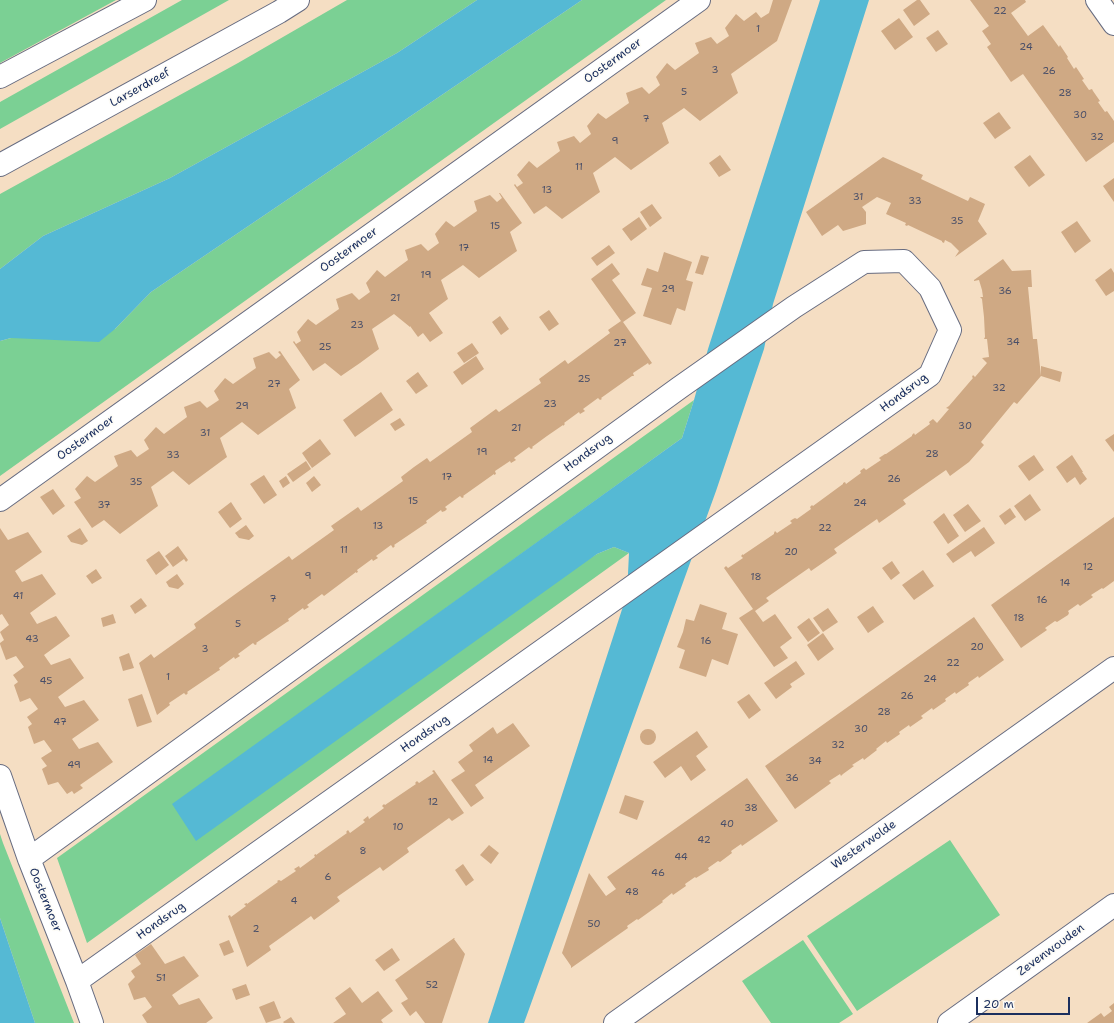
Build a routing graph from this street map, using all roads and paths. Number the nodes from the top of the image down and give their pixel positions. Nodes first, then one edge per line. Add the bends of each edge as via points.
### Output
1 (145, 0) edge
2 (298, 0) edge
3 (699, 0) edge
4 (1097, 0) edge
5 (276, 6) edge
6 (1114, 24) edge
7 (0, 77) edge
8 (0, 165) edge
9 (0, 500) edge
10 (1114, 668) edge
11 (0, 776) edge
12 (29, 859) junction
13 (1114, 905) edge
14 (77, 981) junction
15 (92, 1023) edge
16 (615, 1023) edge
17 (949, 1023) edge

1 - 7 street
2 - 5 street, Larserdreef
3 - 9 street, Oostermoer
4 - 6 street
5 - 8 street, Larserdreef
10 - 16 street, Westerwolde
11 - 12 street, Oostermoer
12 - 14 street, Oostermoer
12 - 14 street, Hondsrug via 679,388 794,307 864,262 904,261 930,288 950,330 930,375
13 - 17 street, Zevenwouden
14 - 15 street, Oostermoer

